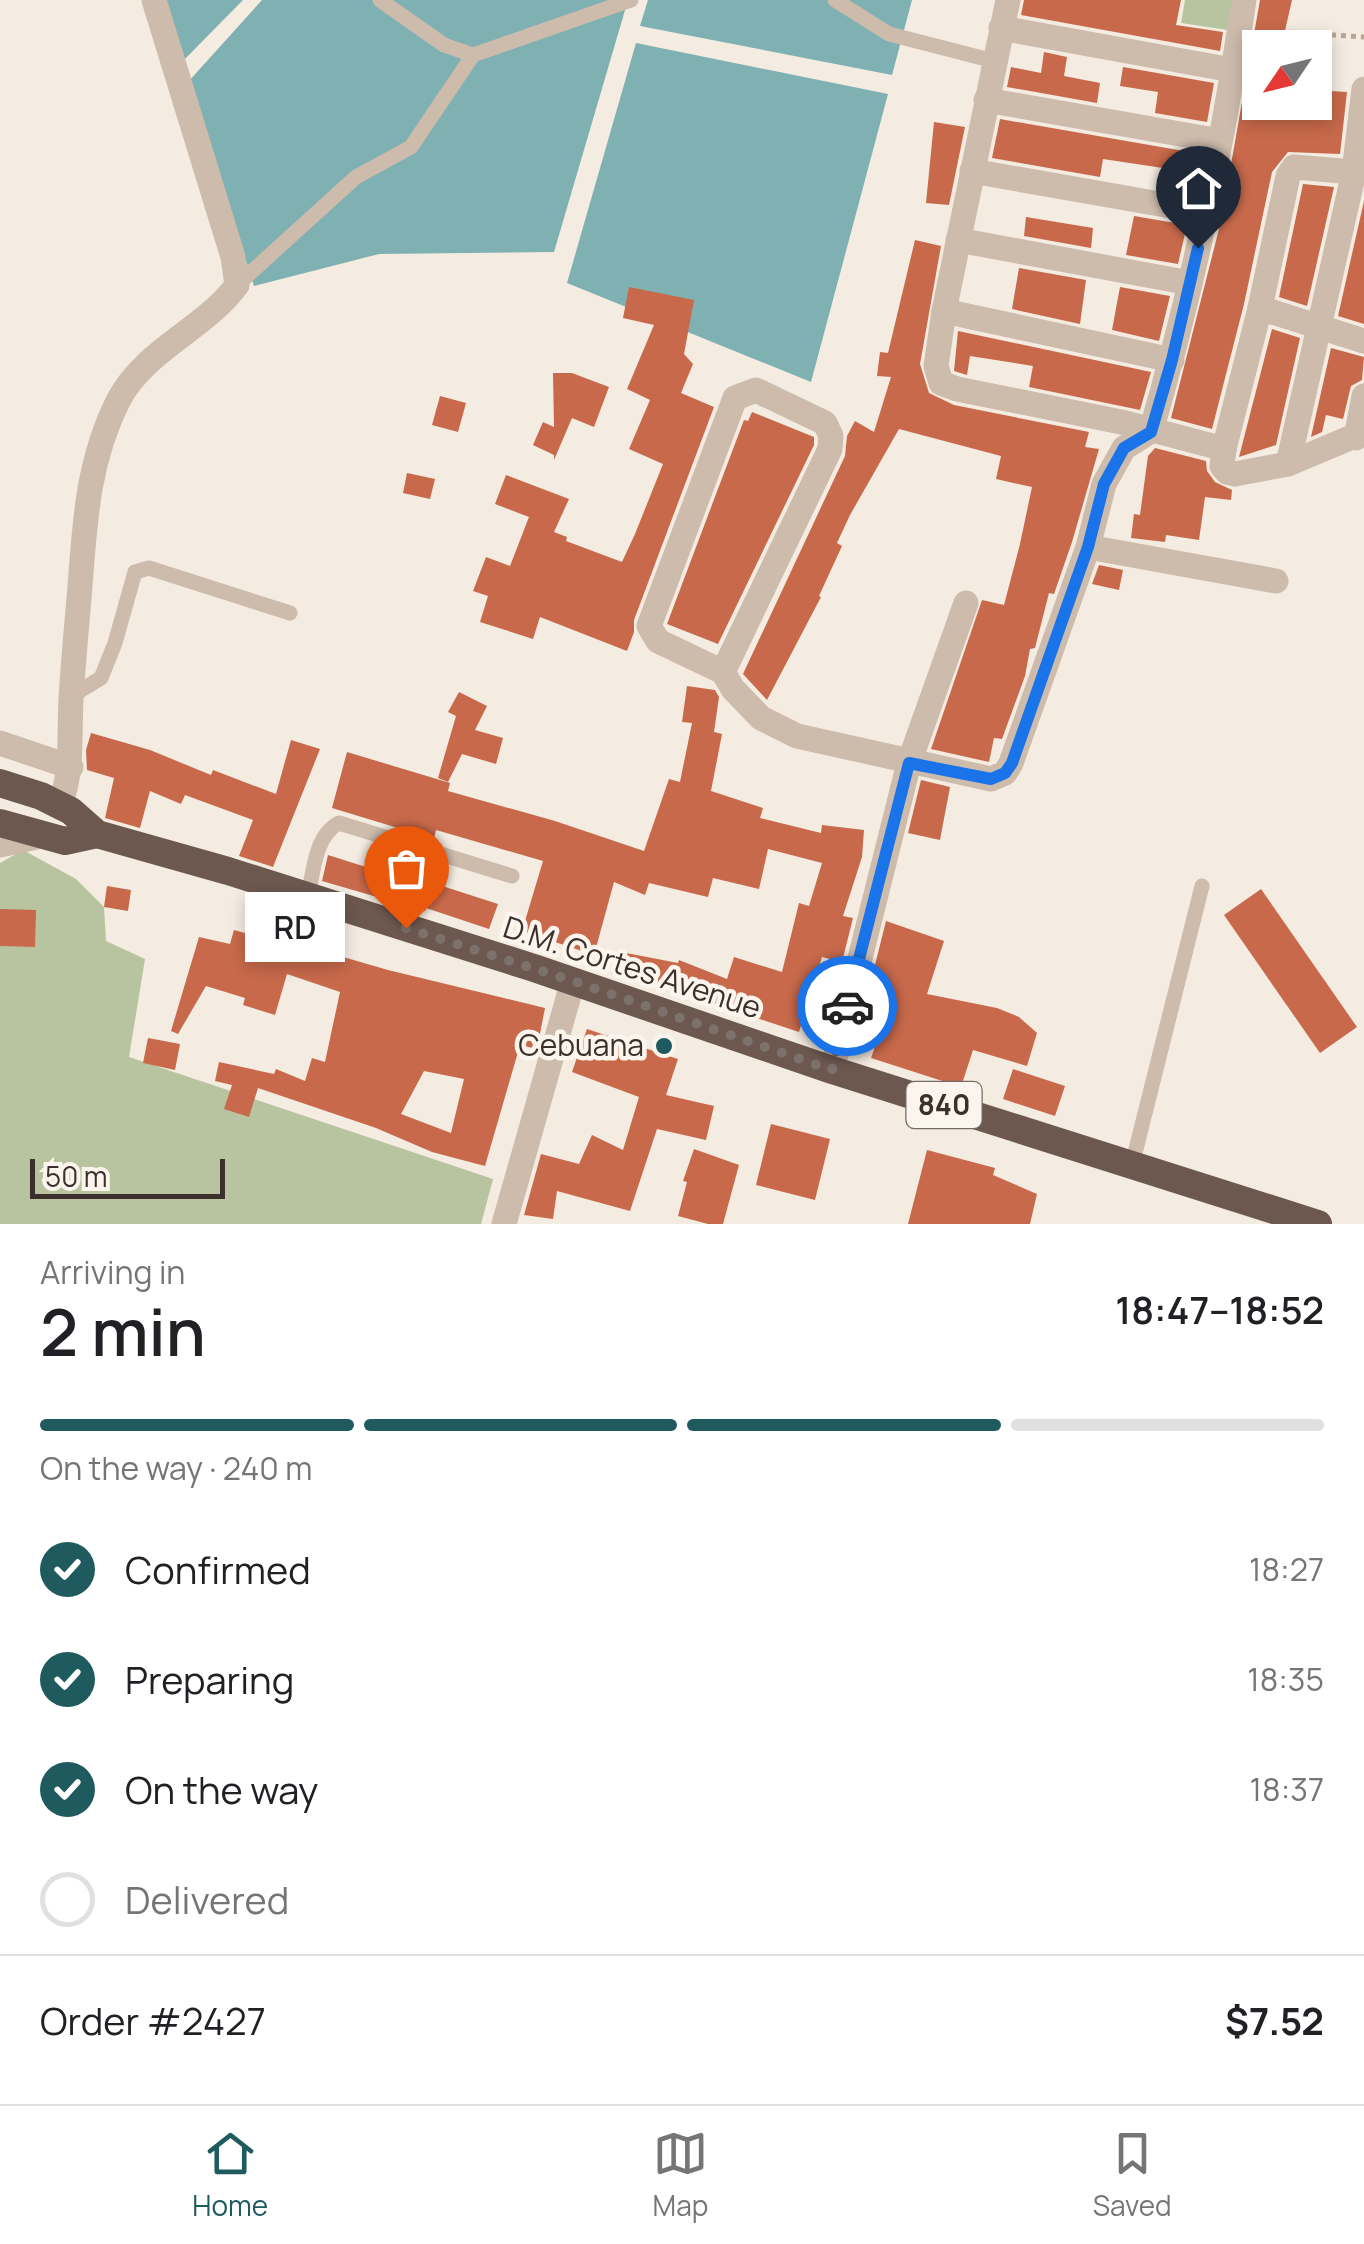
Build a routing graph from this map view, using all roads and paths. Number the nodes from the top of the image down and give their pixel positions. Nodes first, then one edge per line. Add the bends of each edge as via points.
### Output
1 (154, 0) edge
2 (380, 0) edge
3 (631, 0) edge
4 (834, 0) edge
5 (1008, 0) edge
6 (1244, 0) edge
7 (1001, 28) junction
8 (1239, 32) junction
9 (1364, 37) edge
10 (472, 56) junction
11 (994, 61) junction
12 (1232, 70) junction
13 (1364, 89) edge
14 (986, 100) junction
15 (1220, 141) junction
16 (972, 172) junction
17 (1354, 172) junction
18 (1205, 212) junction
19 (958, 240) junction
20 (1190, 283) junction
21 (237, 284) junction
22 (1260, 308) junction
23 (944, 311) junction
24 (1322, 326) junction
25 (1364, 341) edge
26 (1172, 360) junction
27 (1364, 396) edge
28 (1151, 432) junction
29 (1360, 435) edge
30 (1224, 449) junction
31 (1288, 464) junction
32 (1088, 547) junction
33 (1276, 581) dead end
34 (966, 604) dead end
35 (290, 613) dead end
36 (723, 672) junction
37 (71, 696) junction
38 (0, 744) edge
39 (909, 763) junction
40 (71, 767) junction
41 (0, 783) edge
42 (60, 805) junction
43 (0, 823) edge
44 (97, 834) junction
45 (41, 836) junction
46 (0, 846) edge
47 (512, 876) dead end
48 (1202, 886) dead end
49 (308, 897) junction
50 (573, 981) junction
51 (832, 1070) junction
52 (1132, 1165) junction
53 (504, 1224) edge
54 (1318, 1224) edge

1 - 21 street
2 - 10 lane via 444,46
3 - 10 lane
4 - 11 lane via 888,34
5 - 7 street
6 - 8 street
7 - 11 street
7 - 12 street
8 - 9 path via 1281,39 1289,32
8 - 12 street
10 - 21 lane via 411,147 356,177
11 - 14 street
12 - 15 street
13 - 17 street
14 - 15 street
14 - 16 street
15 - 18 street
16 - 18 street
16 - 19 street
17 - 22 street via 1294,167
17 - 24 street
18 - 20 street
19 - 20 street
19 - 23 street
20 - 26 street
21 - 37 street via 119,398 87,490
22 - 24 street
22 - 30 street
23 - 26 street
23 - 28 street via 936,366 941,383
24 - 25 street
24 - 31 street
26 - 28 street
27 - 29 street
28 - 30 street
28 - 32 street via 1115,462
29 - 31 street
30 - 31 street via 1227,472
32 - 33 street
32 - 39 street via 1005,773 991,779
34 - 39 street
35 - 37 lane via 149,568 135,572 101,678
36 - 36 street via 658,641 649,626 735,398 756,390 825,424 830,449
36 - 39 street via 761,718 797,736
37 - 40 street
38 - 40 street
39 - 51 street
40 - 42 street
41 - 42 highway, D.M. Cortes Avenue / 840
42 - 44 highway, D.M. Cortes Avenue / 840
43 - 45 highway, D.M. Cortes Avenue / 840
44 - 45 highway, D.M. Cortes Avenue / 840 via 66,841
44 - 49 highway, D.M. Cortes Avenue / 840
45 - 46 street
47 - 49 lane via 338,823 328,828 318,850
48 - 52 lane
49 - 50 highway, D.M. Cortes Avenue / 840
50 - 51 highway, D.M. Cortes Avenue / 840
50 - 53 street
51 - 52 highway, D.M. Cortes Avenue / 840
52 - 54 highway, D.M. Cortes Avenue / 840

